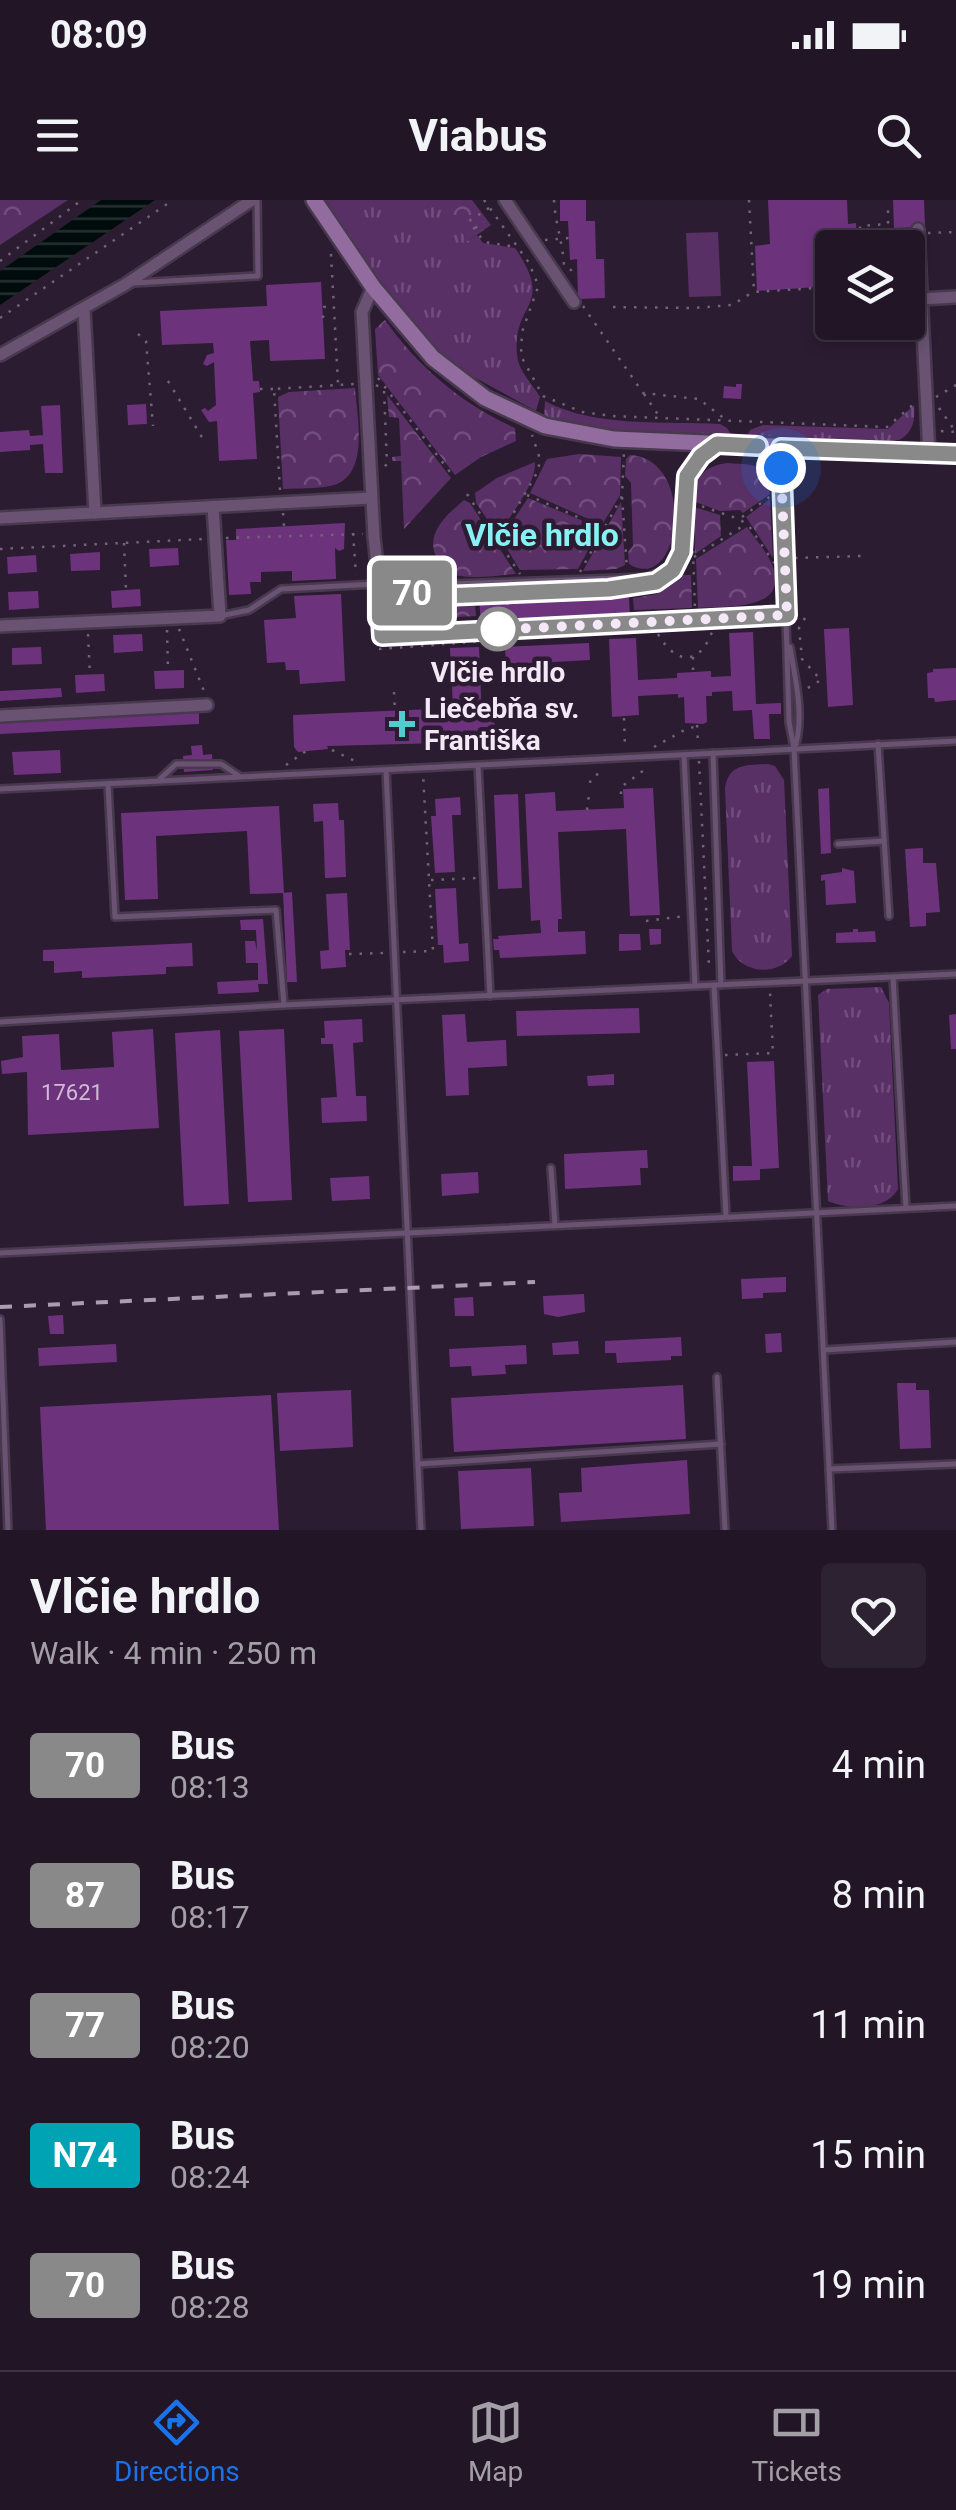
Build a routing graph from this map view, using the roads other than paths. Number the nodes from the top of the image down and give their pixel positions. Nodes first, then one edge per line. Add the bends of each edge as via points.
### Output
1 (255, 200) edge
2 (314, 200) edge
3 (505, 200) edge
4 (126, 284) junction
5 (373, 287) junction
6 (956, 297) edge
7 (925, 299) edge
8 (578, 304) road end
9 (84, 309) junction
10 (919, 340) edge
11 (0, 355) edge
12 (717, 444) junction
13 (781, 448) junction
14 (929, 454) junction
15 (956, 454) edge
16 (372, 498) junction
17 (213, 506) junction
18 (94, 513) junction
19 (0, 518) edge
20 (678, 563) junction
21 (379, 584) junction
22 (420, 594) junction
23 (787, 615) junction
24 (220, 616) junction
25 (0, 626) edge
26 (788, 629) junction
27 (208, 705) road end
28 (0, 716) edge
29 (956, 741) edge
30 (878, 744) junction
31 (794, 748) junction
32 (713, 753) junction
33 (684, 755) junction
34 (478, 765) junction
35 (386, 770) junction
36 (242, 778) junction
37 (159, 780) junction
38 (108, 784) junction
39 (0, 789) edge
40 (884, 842) junction
41 (838, 844) dead end
42 (888, 916) dead end
43 (956, 974) edge
44 (893, 977) junction
45 (806, 981) junction
46 (718, 985) junction
47 (695, 986) junction
48 (490, 996) junction
49 (395, 1000) junction
50 (284, 1005) junction
51 (0, 1022) edge
52 (551, 1168) dead end
53 (956, 1206) edge
54 (906, 1208) junction
55 (817, 1212) junction
56 (726, 1216) junction
57 (555, 1224) junction
58 (406, 1232) junction
59 (0, 1253) edge
60 (0, 1319) edge
61 (956, 1342) edge
62 (824, 1350) junction
63 (718, 1376) dead end
64 (721, 1444) junction
65 (418, 1464) junction
66 (956, 1464) edge
67 (829, 1469) junction
68 (8, 1530) edge
69 (422, 1530) edge
70 (725, 1530) edge
71 (832, 1530) edge

1 - 4 street
1 - 4 lane via 258,276
2 - 5 main road
3 - 8 street
4 - 9 street
5 - 12 main road via 446,370 536,422 595,437
5 - 16 street via 362,312
6 - 7 street
9 - 11 street
9 - 18 street
10 - 14 street
12 - 13 main road
12 - 20 lane via 687,476
13 - 14 main road
13 - 23 lane
14 - 15 main road
16 - 17 street
16 - 21 street
17 - 18 street
17 - 24 street
18 - 19 street
20 - 22 lane via 648,577 450,584
20 - 22 lane via 662,579 635,586
21 - 22 lane
21 - 23 lane via 382,636
21 - 24 lane via 281,590 249,610
23 - 26 lane
24 - 25 street
26 - 31 lane
26 - 31 lane via 800,728
27 - 28 street
29 - 30 lane
30 - 31 lane
30 - 40 lane
31 - 32 lane
31 - 45 lane
32 - 33 lane
32 - 46 lane
33 - 34 lane
33 - 47 lane
34 - 35 lane
34 - 48 lane
35 - 36 lane
35 - 49 lane
36 - 37 lane
36 - 37 lane via 221,764 176,764
37 - 38 lane
38 - 39 lane
38 - 50 lane via 115,917 276,910
40 - 41 lane
40 - 42 lane
43 - 44 lane
44 - 45 lane
44 - 54 lane
45 - 46 lane
45 - 55 lane
46 - 47 lane
46 - 56 lane
47 - 48 lane
48 - 49 lane
49 - 50 lane
49 - 58 lane
50 - 51 lane
52 - 57 lane
53 - 54 lane
54 - 55 lane
55 - 56 lane
55 - 62 lane
56 - 57 lane
57 - 58 lane
58 - 59 lane
58 - 65 lane
60 - 68 lane
61 - 62 lane
62 - 67 lane
63 - 64 lane
64 - 65 lane
64 - 70 lane
65 - 69 lane
66 - 67 lane
67 - 71 lane

